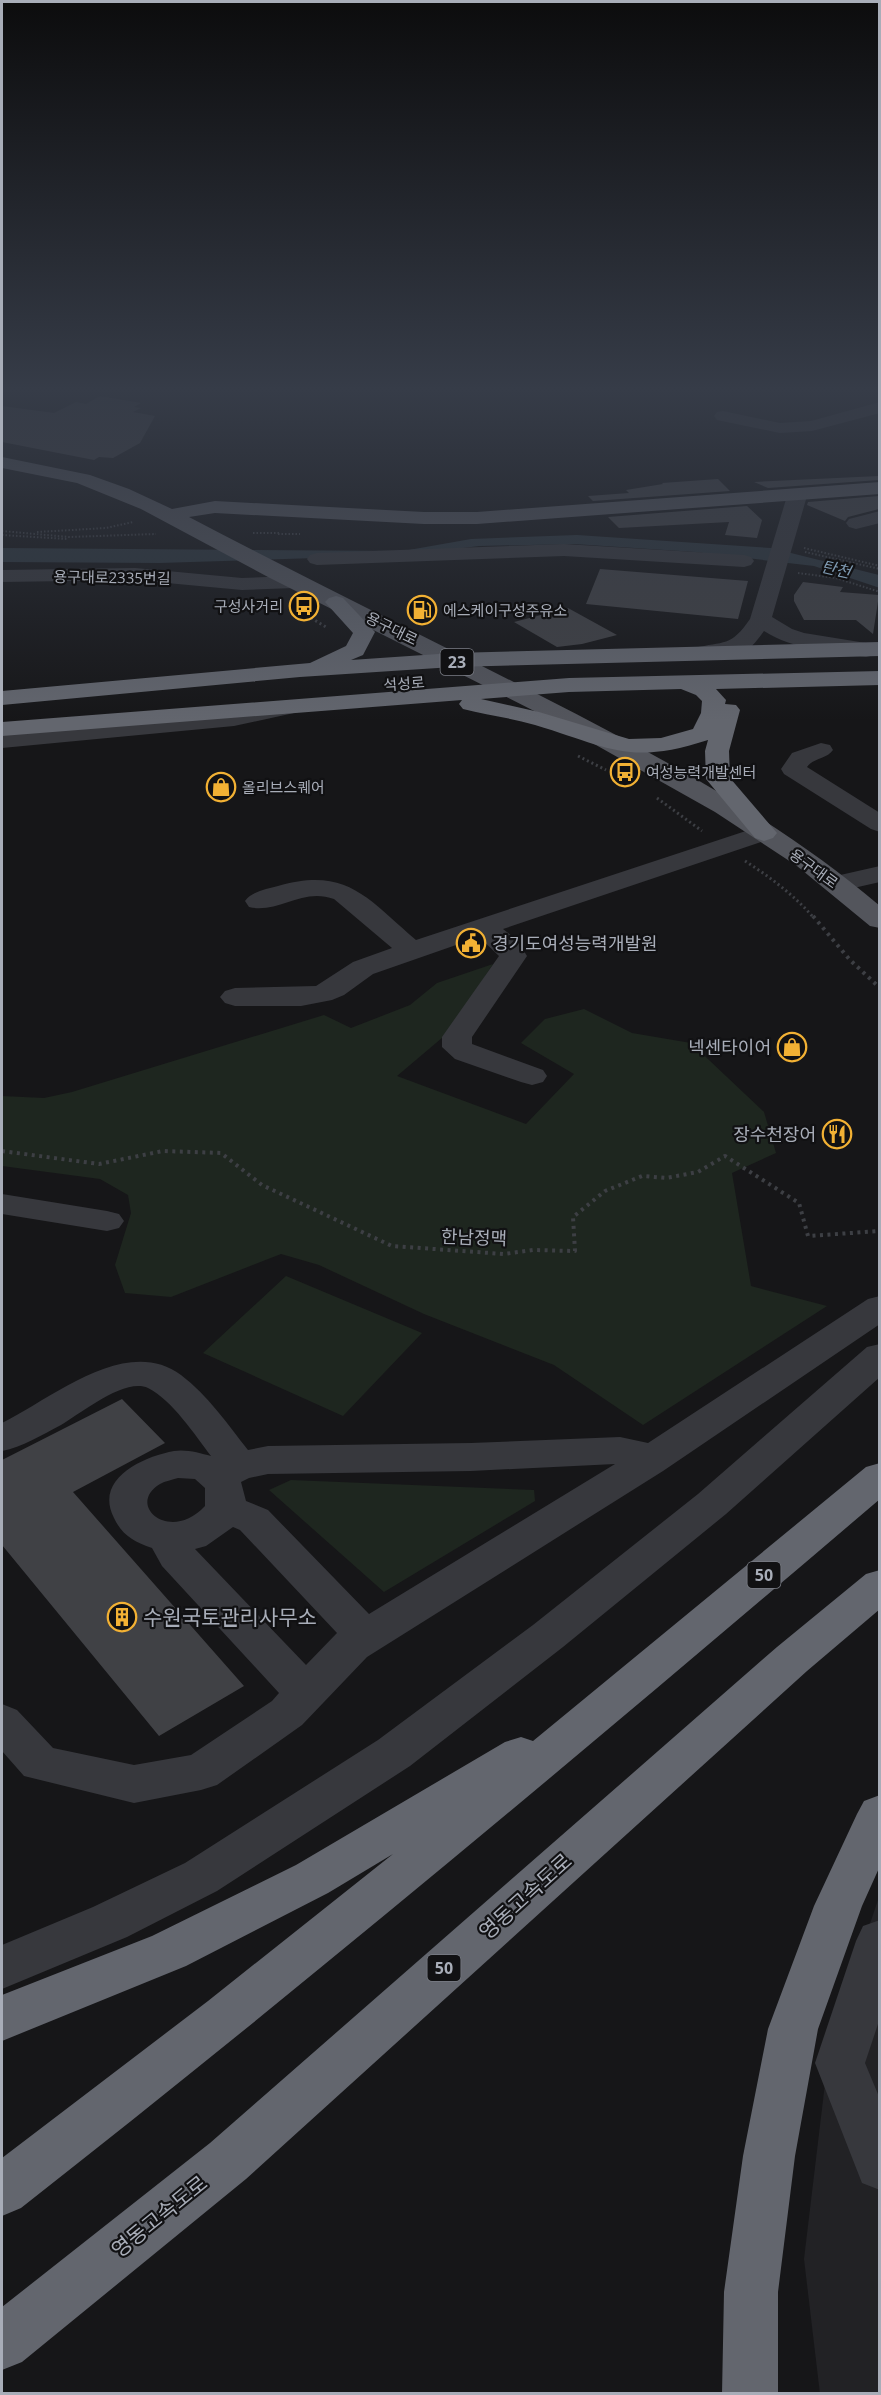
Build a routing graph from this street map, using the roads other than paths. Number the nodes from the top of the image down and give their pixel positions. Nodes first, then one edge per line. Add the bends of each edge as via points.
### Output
1 (130, 498) edge
2 (767, 498) edge
3 (796, 498) edge
4 (170, 514) junction
5 (879, 516) edge
6 (856, 523) dead end
7 (317, 559) dead end
8 (744, 561) dead end
9 (2, 576) edge
10 (294, 582) junction
11 (336, 602) junction
12 (761, 619) junction
13 (702, 653) junction
14 (623, 655) junction
15 (876, 656) edge
16 (453, 660) junction
17 (300, 670) junction
18 (879, 678) edge
19 (763, 680) junction
20 (685, 683) junction
21 (633, 684) junction
22 (254, 688) junction
23 (512, 690) junction
24 (2, 698) edge
25 (377, 700) junction
26 (2, 705) edge
27 (294, 707) junction
28 (2, 717) edge
29 (2, 729) edge
30 (2, 741) edge
31 (618, 745) junction
32 (821, 750) dead end
33 (879, 824) edge
34 (765, 833) junction
35 (879, 874) edge
36 (836, 884) junction
37 (259, 901) dead end
38 (879, 920) edge
39 (484, 928) junction
40 (412, 951) junction
41 (235, 997) dead end
42 (532, 1076) dead end
43 (2, 1204) edge
44 (107, 1221) dead end
45 (879, 1306) edge
46 (879, 1356) edge
47 (2, 1438) edge
48 (649, 1461) junction
49 (879, 1477) edge
50 (227, 1484) junction
51 (167, 1537) junction
52 (879, 1585) edge
53 (366, 1637) junction
54 (648, 1672) junction
55 (306, 1693) junction
56 (2, 1722) edge
57 (879, 1814) edge
58 (879, 1941) edge
59 (2, 1967) edge
60 (2, 2018) edge
61 (879, 2165) edge
62 (2, 2190) edge
63 (2, 2342) edge
64 (750, 2394) edge

1 - 4 main road, 용구대로 / 23
2 - 4 main road via 451,519 215,507
3 - 12 street
4 - 10 main road, 용구대로 / 23
5 - 6 street
7 - 8 street via 564,550
9 - 10 street, 용구대로2335번길 via 152,575 226,584
10 - 11 main road, 용구대로 / 23
11 - 16 main road, 용구대로 / 23
11 - 17 highway via 364,632 355,650
12 - 13 street via 748,638 735,648
12 - 15 street via 801,639
13 - 14 highway
13 - 15 highway
14 - 16 highway
14 - 21 highway via 602,660 598,669
15 - 22 highway, 석성로
16 - 17 highway
16 - 23 main road, 용구대로 / 23
17 - 24 highway
17 - 27 highway via 327,675 328,682 320,695
18 - 19 highway
19 - 20 highway
19 - 34 highway via 744,686 730,703 717,751 718,779
20 - 21 highway
20 - 31 highway via 704,690 714,700 713,713 703,734 652,747
21 - 23 highway
22 - 26 highway, 석성로
22 - 28 highway, 석성로
23 - 25 highway
23 - 31 main road, 용구대로 / 23
25 - 27 highway
25 - 31 highway via 420,699 493,707
27 - 29 highway
27 - 30 street via 234,719
31 - 34 main road, 용구대로 / 23
32 - 33 street via 801,758 793,769
34 - 36 main road, 용구대로 / 23
34 - 39 street
35 - 36 street
36 - 38 main road, 용구대로 / 23
37 - 40 street via 311,886 333,888
39 - 40 street
39 - 42 street via 507,946 513,956 457,1037 457,1047
40 - 41 street via 363,968 334,990 322,994
43 - 44 street
45 - 48 street
46 - 59 street via 712,1504 394,1754 201,1877 110,1922
47 - 50 street via 102,1384 136,1373 160,1378 182,1398
48 - 50 street via 620,1450 268,1460
48 - 53 street
49 - 54 highway, 50
50 - 51 street via 214,1522 201,1531
50 - 51 street via 207,1469 192,1465 176,1464 146,1474 129,1495 130,1518 145,1530
50 - 53 street via 244,1515 254,1520
51 - 55 street via 176,1555
52 - 63 highway, 영동고속도로 / 50 via 228,2161
53 - 55 street via 352,1645
54 - 60 highway via 514,1759 312,1879 169,1951
54 - 62 highway, 50 via 152,2075
55 - 56 street via 287,1713 201,1772 134,1784 40,1762
57 - 64 highway via 838,1906 794,2029 769,2156 751,2292
58 - 61 street via 840,2063

